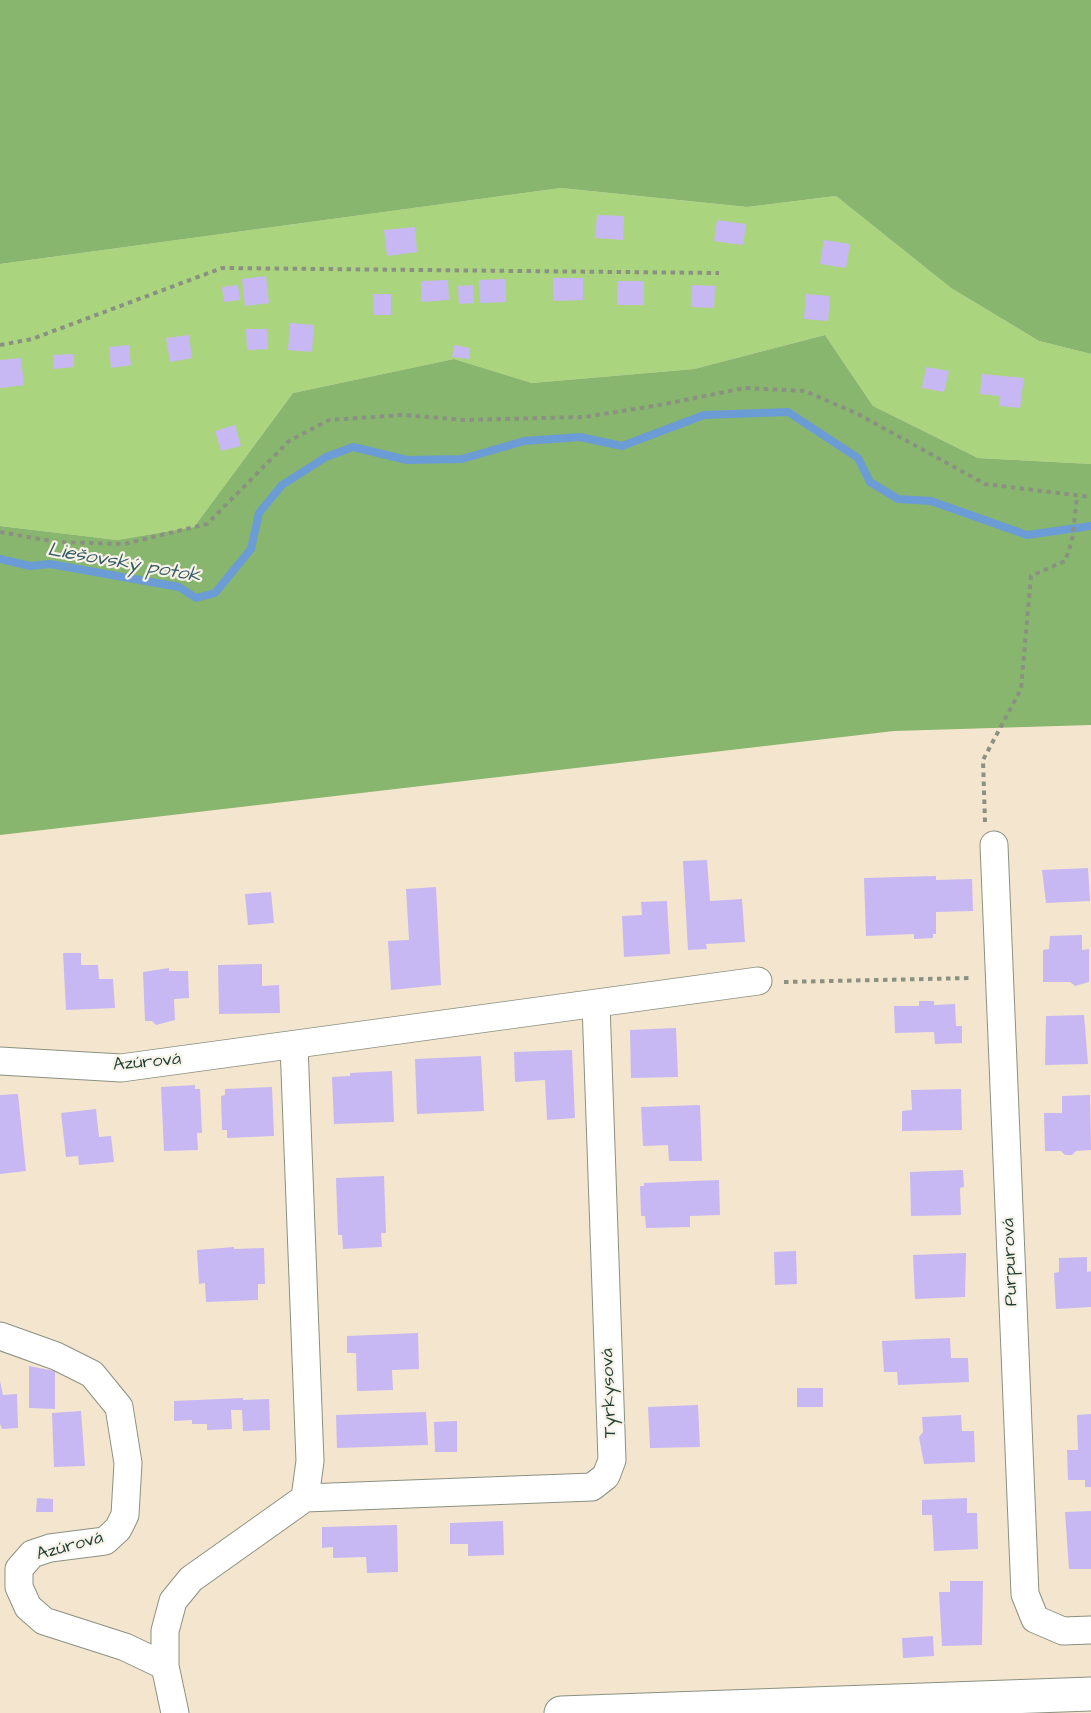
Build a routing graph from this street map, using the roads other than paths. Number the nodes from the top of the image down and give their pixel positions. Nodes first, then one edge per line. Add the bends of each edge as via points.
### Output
1 (994, 845) road end
2 (758, 981) road end
3 (596, 1004) junction
4 (294, 1045) junction
5 (0, 1061) edge
6 (0, 1336) edge
7 (305, 1498) junction
8 (1091, 1630) edge
9 (165, 1666) junction
10 (1091, 1695) edge
11 (175, 1713) edge
12 (561, 1713) edge

1 - 8 street, Purpurová via 1025,1594 1035,1619 1063,1631
2 - 3 street
3 - 4 street
3 - 7 street, Tyrkysová via 612,1460 606,1476 592,1487
4 - 5 street, Azúrová via 122,1068
4 - 7 street via 310,1461
6 - 9 street, Azúrová via 57,1356 92,1374 119,1407 128,1463 125,1515 118,1529 105,1541 32,1554 19,1569 18,1587 28,1607 44,1622 125,1647
7 - 9 street via 191,1579 173,1600 165,1631
9 - 11 street
10 - 12 street

